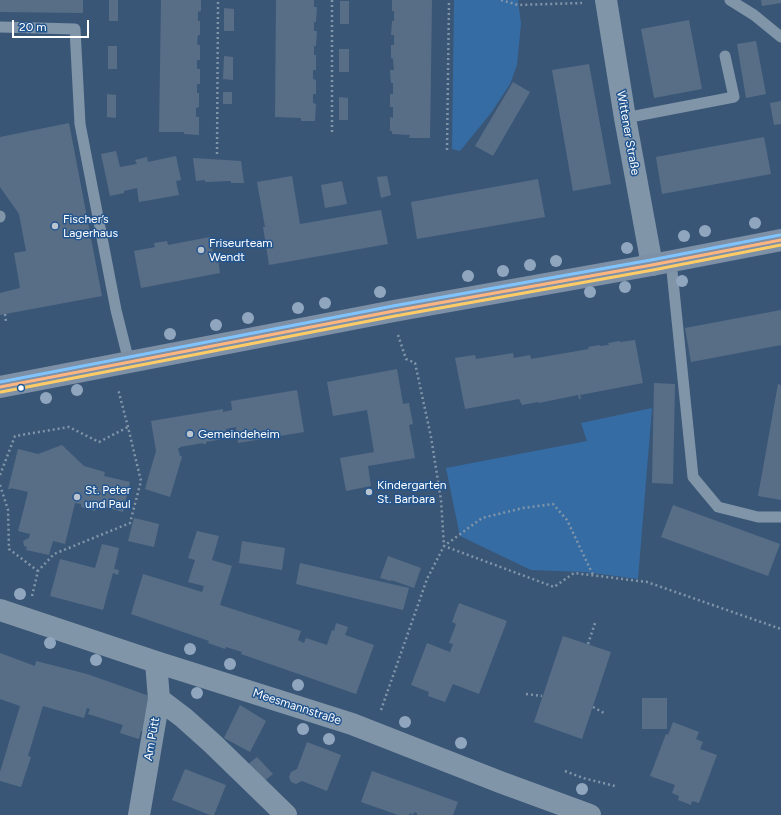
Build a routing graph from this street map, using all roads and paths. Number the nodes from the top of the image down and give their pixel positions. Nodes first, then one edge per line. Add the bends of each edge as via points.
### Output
1 (218, 0) edge
2 (332, 0) edge
3 (449, 0) edge
4 (501, 0) edge
5 (730, 0) edge
6 (606, 1) edge
7 (0, 27) edge
8 (781, 37) edge
9 (725, 56) dead end
10 (625, 118) junction
11 (332, 134) dead end
12 (447, 150) dead end
13 (217, 154) dead end
14 (781, 240) edge
15 (662, 263) junction
16 (394, 311) junction
17 (5, 314) dead end
18 (6, 322) dead end
19 (120, 363) junction
20 (0, 387) edge
21 (128, 427) junction
22 (0, 475) edge
23 (0, 486) edge
24 (781, 517) edge
25 (444, 546) junction
26 (38, 572) junction
27 (593, 575) junction
28 (0, 610) edge
29 (26, 619) junction
30 (595, 623) dead end
31 (781, 629) edge
32 (588, 644) dead end
33 (156, 662) junction
34 (526, 694) dead end
35 (542, 696) dead end
36 (159, 699) junction
37 (593, 707) dead end
38 (604, 713) dead end
39 (373, 731) junction
40 (565, 771) dead end
41 (615, 786) dead end
42 (139, 815) edge
43 (286, 815) edge
44 (590, 815) edge

1 - 13 path
2 - 11 path
3 - 12 path
4 - 6 path via 518,5
5 - 8 lane
6 - 10 street, Wittener Straße
7 - 19 lane via 75,29 80,124 116,310
9 - 10 lane via 734,97
10 - 15 street, Wittener Straße
14 - 15 main road
15 - 16 main road
15 - 24 lane via 693,477 718,507 758,517
16 - 19 main road
16 - 25 path via 400,344 406,359 415,363 431,437 441,500
17 - 18 path
19 - 20 main road
19 - 21 path
21 - 22 path via 99,442 69,427 15,436
21 - 26 path via 141,481 130,523 54,554
23 - 26 path via 8,510 9,549
25 - 27 path via 554,587 574,573
25 - 27 path via 482,518 553,504 567,520
25 - 39 path via 427,579
26 - 29 path
27 - 31 path via 647,582
28 - 29 street, Meesmannstraße
29 - 33 street, Meesmannstraße
30 - 32 path
33 - 36 street, Am Pütt
33 - 39 street, Meesmannstraße
34 - 35 path
36 - 42 street, Am Pütt
36 - 43 street via 213,744
37 - 38 path
39 - 44 street, Meesmannstraße
40 - 41 path

